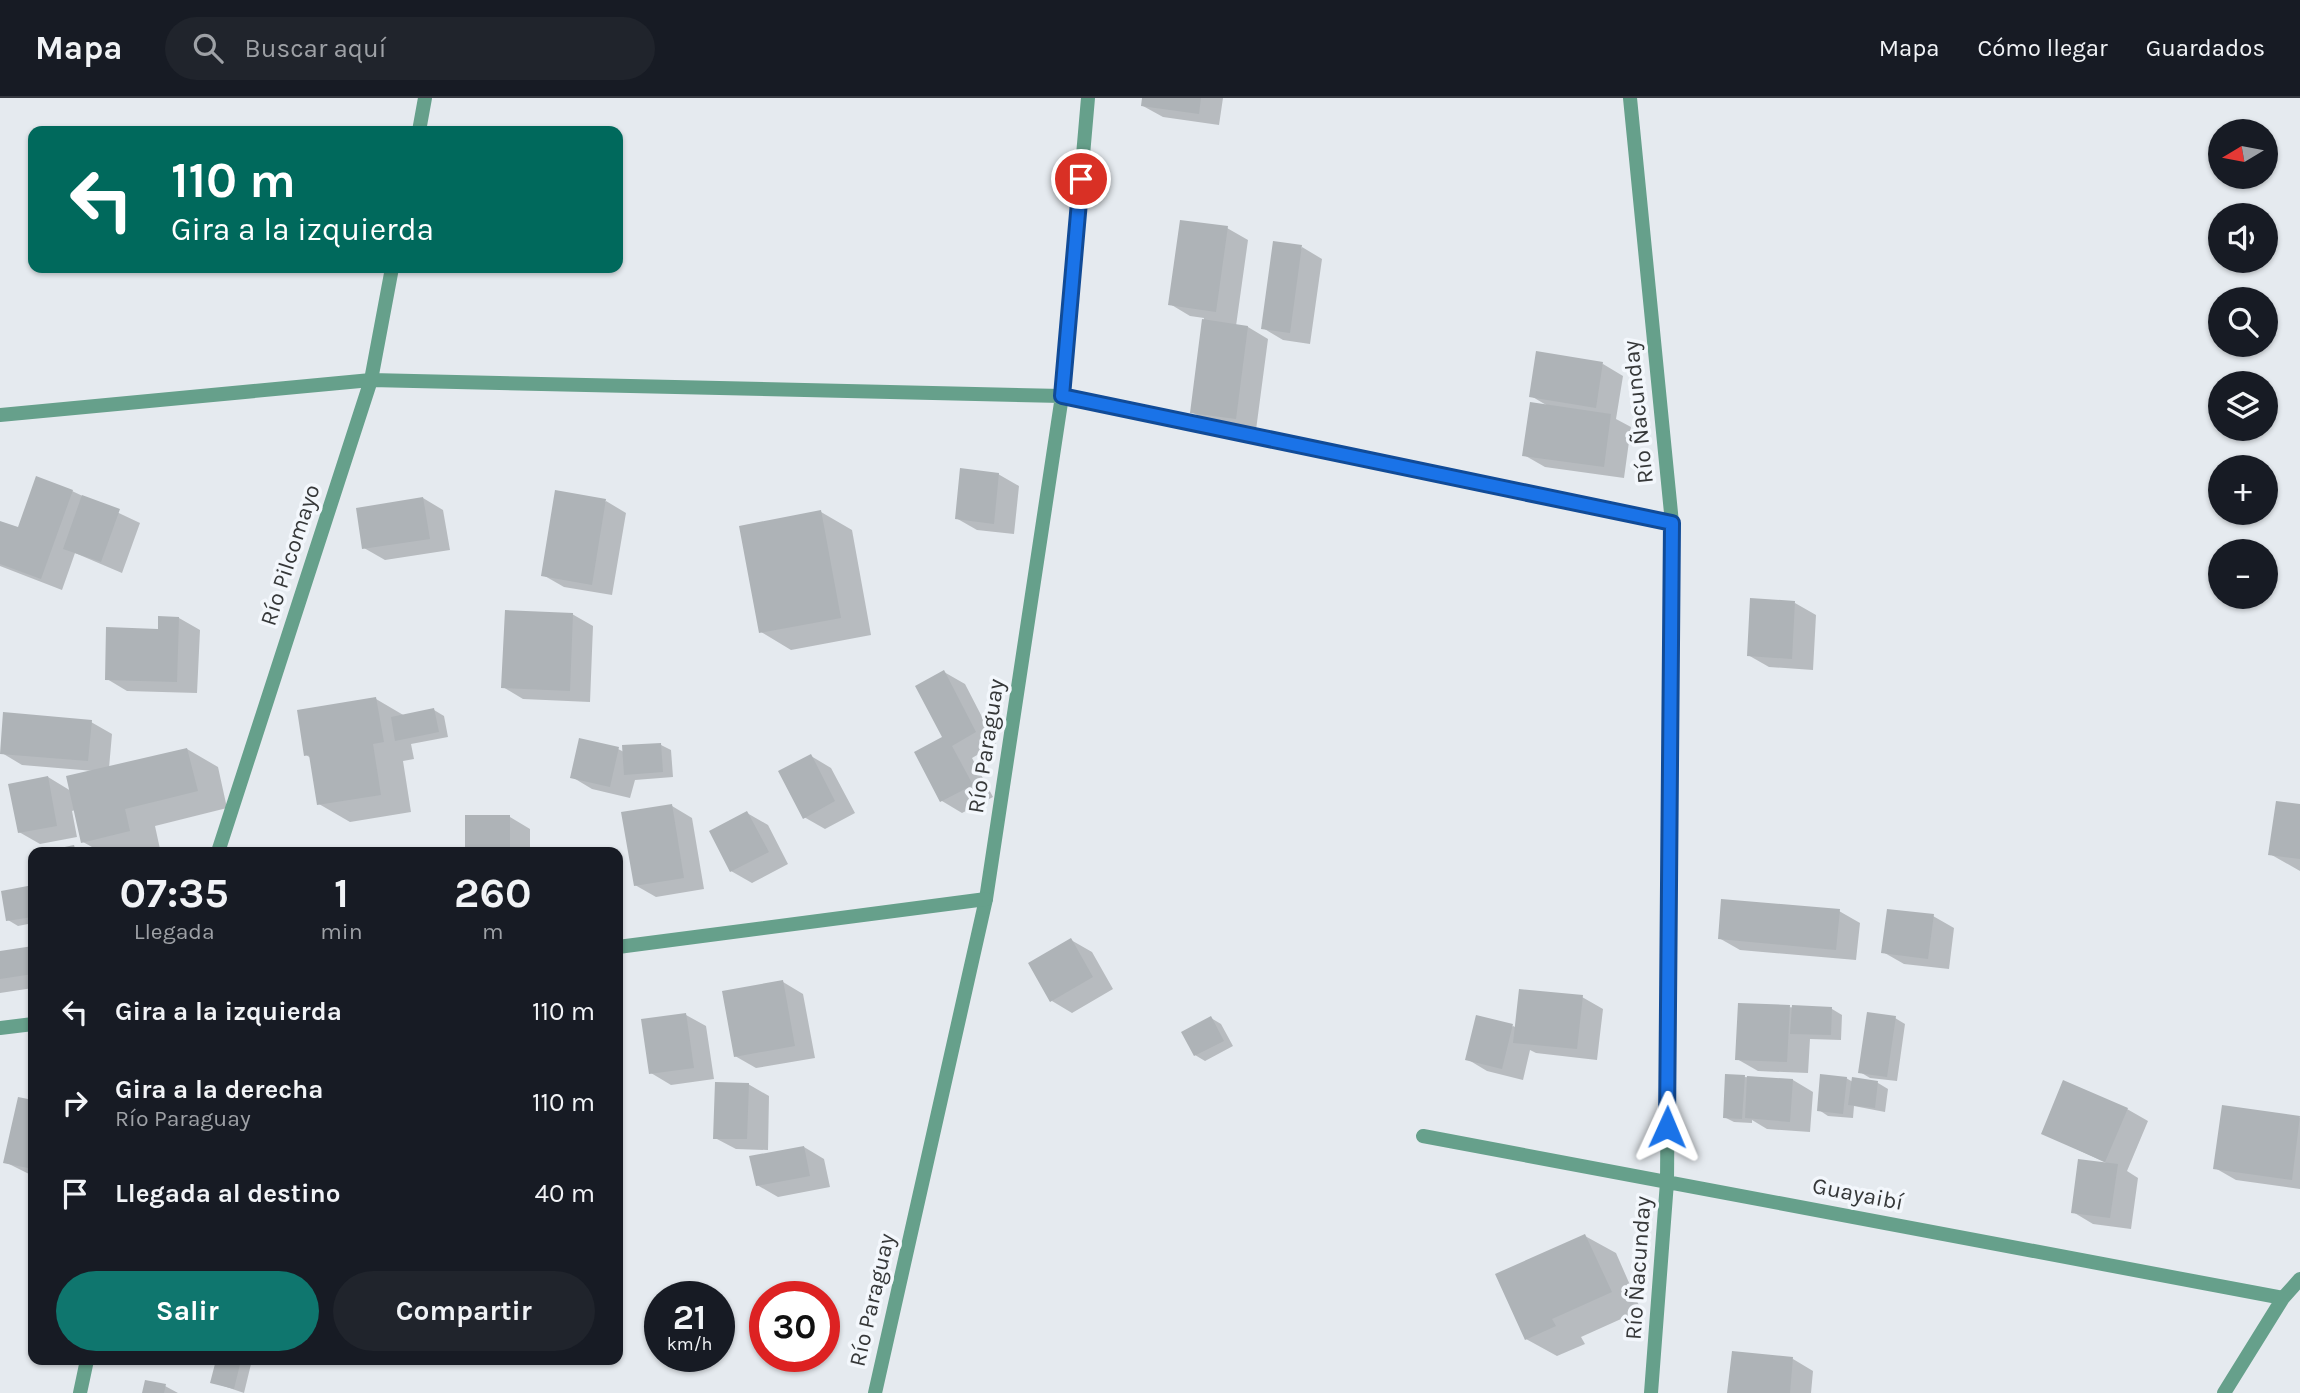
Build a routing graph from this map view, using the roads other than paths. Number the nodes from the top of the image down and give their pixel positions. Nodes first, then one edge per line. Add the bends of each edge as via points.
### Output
1 (425, 98) edge
2 (1088, 98) edge
3 (1630, 98) edge
4 (420, 126) edge
5 (391, 273) edge
6 (371, 380) junction
7 (1062, 396) junction
8 (0, 415) edge
9 (1672, 523) junction
10 (220, 847) edge
11 (986, 898) junction
12 (623, 946) edge
13 (28, 1025) edge
14 (0, 1028) edge
15 (1423, 1136) dead end
16 (1667, 1181) junction
17 (2300, 1279) edge
18 (2283, 1298) junction
19 (86, 1365) edge
20 (80, 1393) edge
21 (875, 1393) edge
22 (1651, 1393) edge
23 (2224, 1393) edge

1 - 4 street
2 - 7 street, Río Paraguay
3 - 9 street, Río Ñacunday
5 - 6 street, Río Pilcomayo
6 - 7 street
6 - 8 street
6 - 10 street, Río Pilcomayo
7 - 9 street
7 - 11 street, Río Paraguay
9 - 16 street, Río Ñacunday
11 - 12 street
11 - 21 street, Río Paraguay
13 - 14 street
15 - 16 street, Guayaibí
16 - 18 street, Guayaibí
16 - 22 street, Río Ñacunday
17 - 18 street
18 - 23 street
19 - 20 street

